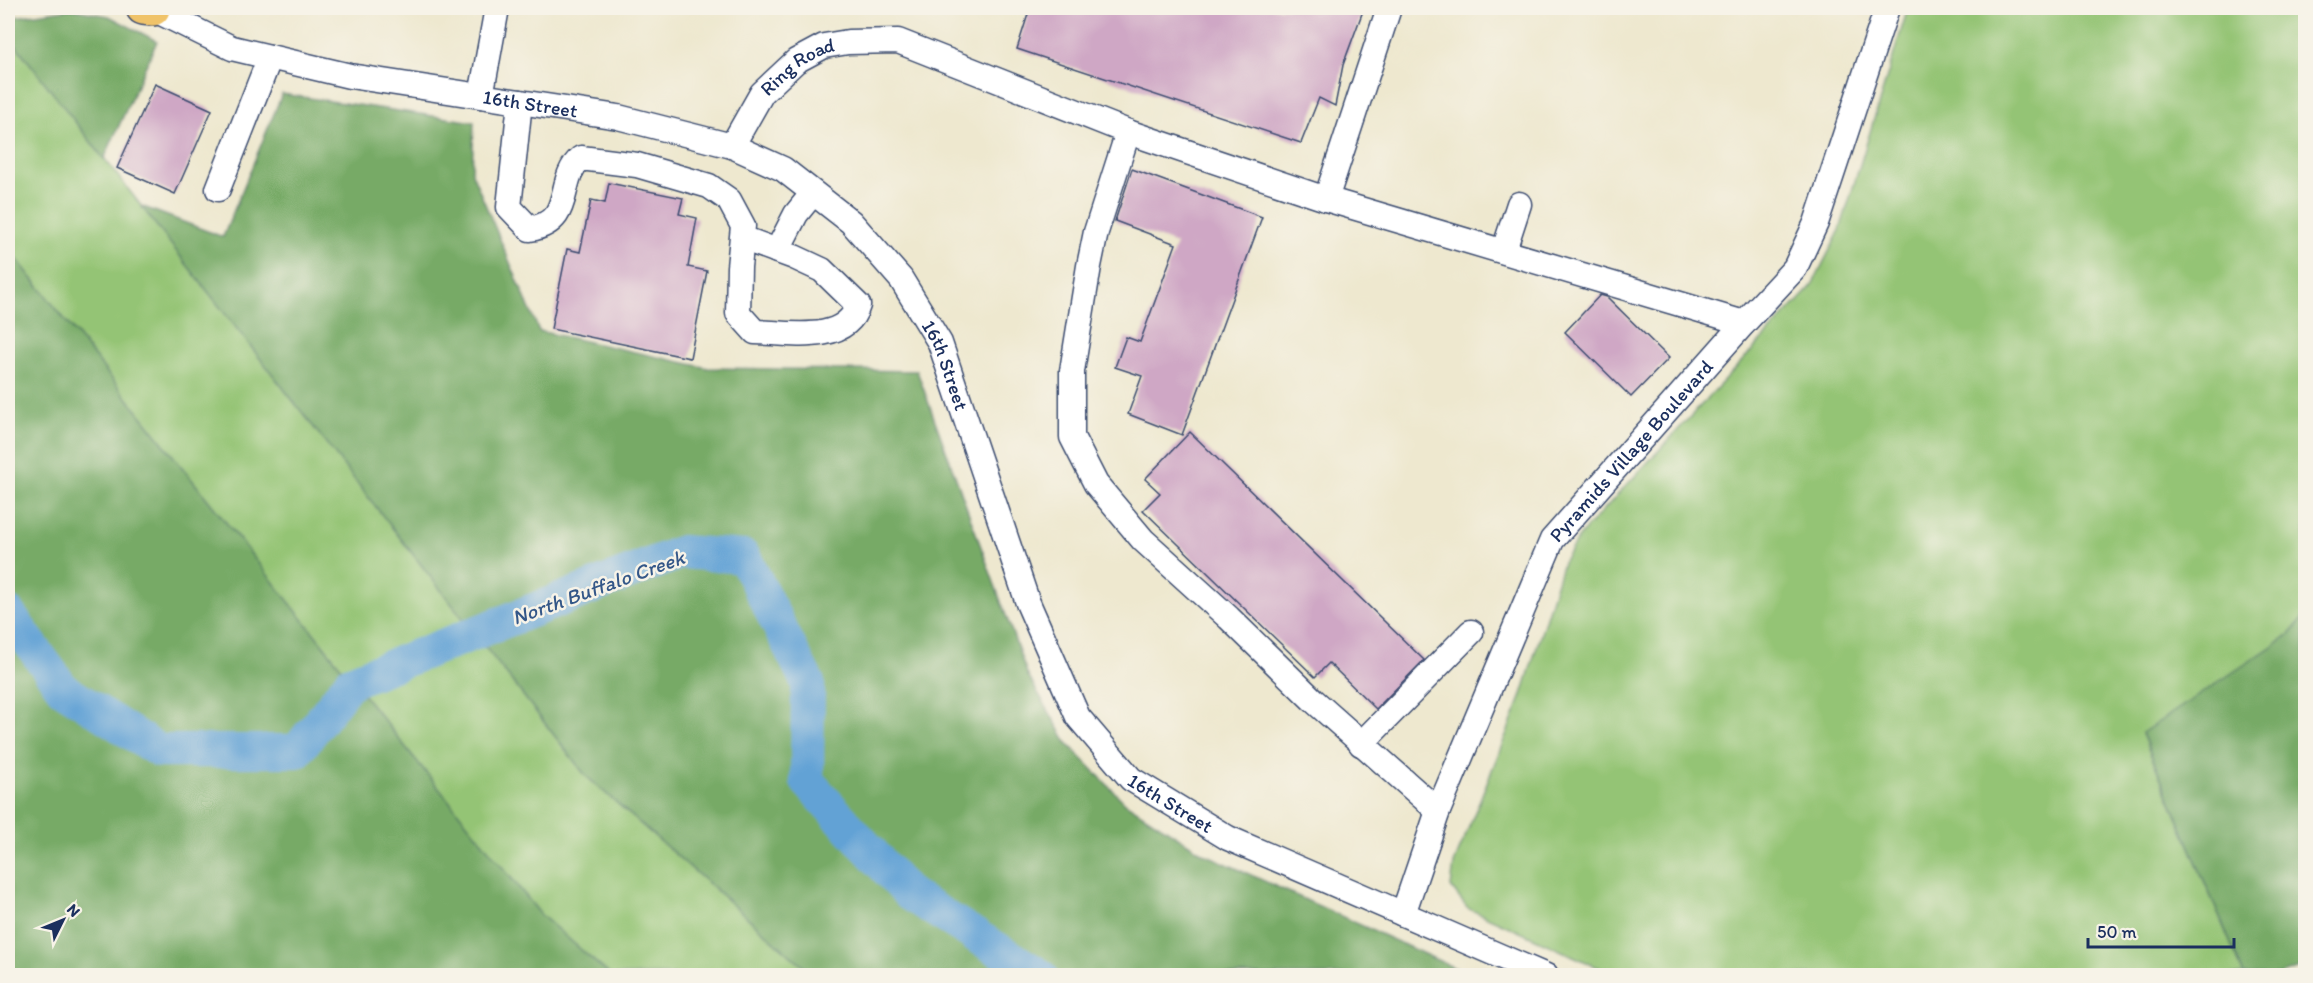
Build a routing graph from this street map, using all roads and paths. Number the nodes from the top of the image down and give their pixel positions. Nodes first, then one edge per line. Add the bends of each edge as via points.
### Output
1 (149, 8) edge
2 (497, 8) edge
3 (1389, 8) edge
4 (1887, 8) edge
5 (270, 57) junction
6 (481, 96) junction
7 (520, 102) junction
8 (1128, 132) junction
9 (732, 146) junction
10 (218, 189) dead end
11 (813, 193) junction
12 (1326, 199) junction
13 (1519, 204) dead end
14 (742, 238) junction
15 (1504, 250) junction
16 (777, 251) junction
17 (1744, 323) junction
18 (1471, 632) dead end
19 (1361, 744) junction
20 (1438, 811) junction
21 (1403, 914) junction
22 (1546, 975) edge

1 - 5 street, 16th Street via 232,48
2 - 6 street
3 - 12 street
4 - 17 street, Pyramids Village Boulevard via 1816,223 1795,268
5 - 6 street, 16th Street via 350,76
5 - 10 street
6 - 7 street, 16th Street
7 - 9 street, 16th Street via 618,117
7 - 14 street via 508,207 530,228 542,226 561,208 574,164 581,158 637,165 709,186 729,200 743,226
8 - 9 street, Ring Road via 898,41 848,42 824,46 796,61 762,93
8 - 12 street
8 - 19 street via 1089,266 1072,371 1072,437 1096,484 1143,540
9 - 11 street, 16th Street via 783,170
11 - 16 street via 796,214
11 - 21 street, 16th Street via 850,222 901,279 940,343 1028,603 1078,717 1131,779 1218,832
12 - 15 street
13 - 15 street
14 - 16 street
14 - 16 street via 738,313 755,332 829,333 854,317 858,305 822,270
15 - 17 street
17 - 20 street, Pyramids Village Boulevard via 1552,540
18 - 19 street
19 - 20 street
20 - 21 street, Pyramids Village Boulevard
21 - 22 street, 16th Street

